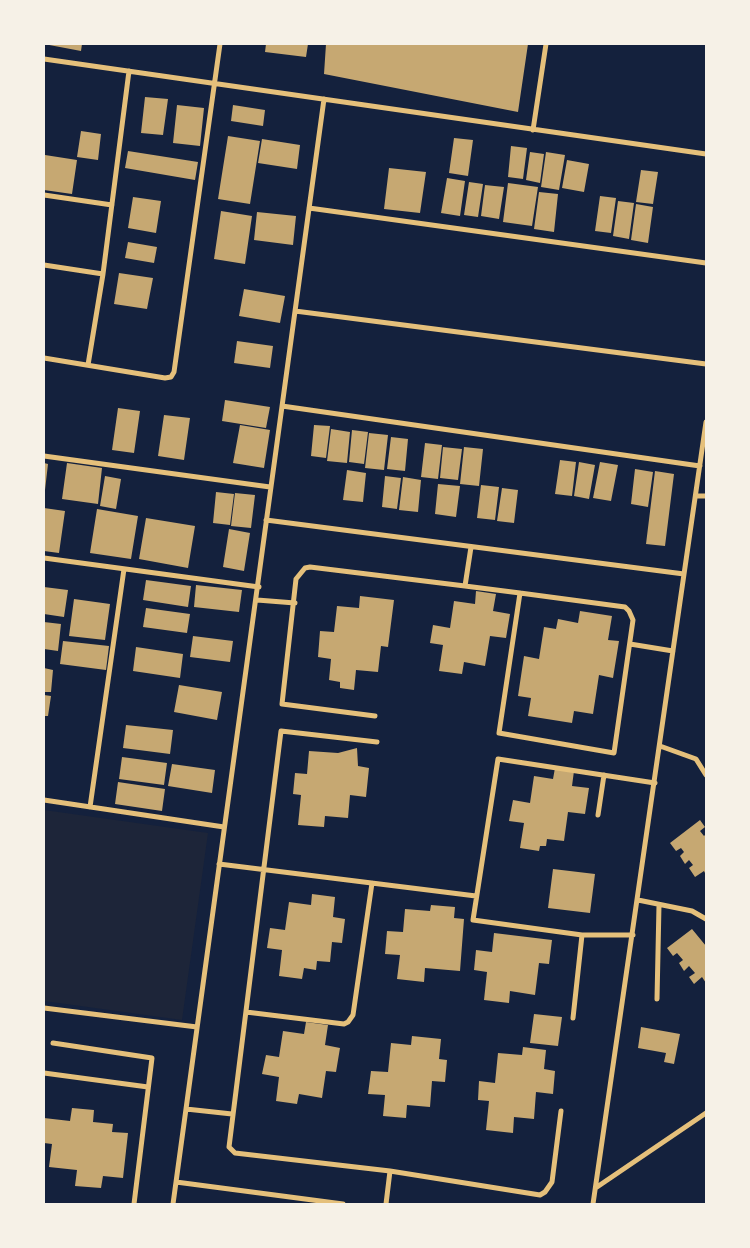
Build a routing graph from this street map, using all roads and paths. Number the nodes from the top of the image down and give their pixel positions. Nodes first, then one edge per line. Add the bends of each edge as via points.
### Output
1 (220, 44) edge
2 (546, 44) edge
3 (44, 59) edge
4 (129, 71) junction
5 (214, 83) junction
6 (324, 99) junction
7 (533, 130) junction
8 (706, 154) edge
9 (44, 195) edge
10 (112, 206) junction
11 (309, 208) junction
12 (706, 263) edge
13 (44, 265) edge
14 (103, 274) junction
15 (295, 311) junction
16 (44, 358) edge
17 (706, 364) edge
18 (88, 365) junction
19 (282, 406) junction
20 (706, 422) edge
21 (44, 456) edge
22 (700, 466) junction
23 (270, 487) junction
24 (696, 496) junction
25 (706, 496) edge
26 (266, 520) junction
27 (471, 547) junction
28 (44, 558) edge
29 (124, 569) junction
30 (684, 574) junction
31 (465, 586) junction
32 (259, 587) junction
33 (520, 593) junction
34 (257, 600) junction
35 (295, 603) junction
36 (630, 644) junction
37 (674, 651) junction
38 (375, 716) dead end
39 (377, 742) dead end
40 (660, 746) junction
41 (604, 775) junction
42 (706, 775) edge
43 (655, 783) junction
44 (44, 800) edge
45 (90, 807) junction
46 (598, 815) dead end
47 (224, 827) junction
48 (219, 864) junction
49 (265, 869) junction
50 (372, 883) junction
51 (476, 896) junction
52 (638, 900) junction
53 (659, 905) junction
54 (706, 919) edge
55 (582, 934) junction
56 (633, 935) junction
57 (657, 999) dead end
58 (44, 1008) edge
59 (246, 1012) junction
60 (573, 1018) dead end
61 (197, 1027) junction
62 (53, 1043) dead end
63 (44, 1073) edge
64 (148, 1087) junction
65 (186, 1109) junction
66 (561, 1111) dead end
67 (706, 1113) edge
68 (232, 1114) junction
69 (390, 1171) junction
70 (176, 1182) junction
71 (597, 1187) junction
72 (134, 1204) edge
73 (173, 1204) edge
74 (343, 1204) edge
75 (386, 1204) edge
76 (593, 1204) edge

1 - 5 street
2 - 7 street
3 - 4 street
4 - 5 street
4 - 10 street
5 - 6 street
5 - 18 street via 174,372 166,378
6 - 7 street
6 - 11 street
7 - 8 street
9 - 10 street
10 - 14 street
11 - 12 street
11 - 15 street
13 - 14 street
14 - 18 street
15 - 17 street
15 - 19 street
16 - 18 street
19 - 22 street
19 - 23 street
20 - 22 street
21 - 23 street
22 - 24 street
23 - 26 street
24 - 25 street
24 - 30 street
26 - 27 street
26 - 32 street
27 - 30 street
27 - 31 street
28 - 29 street
29 - 32 street
29 - 45 street
30 - 37 street
31 - 33 street
31 - 35 street via 310,567 300,572 296,579
32 - 34 street
33 - 36 street via 625,607 633,620
33 - 36 street via 500,733 614,753
34 - 35 street
34 - 47 street
35 - 38 street via 282,704
36 - 37 street
37 - 40 street
39 - 49 street via 281,731
40 - 42 street via 696,759
40 - 43 street
41 - 43 street
41 - 46 street
41 - 51 street via 498,759
43 - 52 street
44 - 45 street
45 - 47 street
47 - 48 street
48 - 49 street
48 - 61 street
49 - 50 street
49 - 59 street
50 - 51 street
50 - 59 street via 352,1015 348,1022
51 - 55 street via 473,920
52 - 53 street
52 - 56 street
53 - 54 street via 692,911
53 - 57 street
55 - 56 street
55 - 60 street
56 - 71 street
58 - 61 street
59 - 68 street
61 - 65 street
62 - 64 street via 152,1058
63 - 64 street
64 - 72 street
65 - 68 street
65 - 70 street
66 - 69 street via 552,1182 540,1195
67 - 71 street
68 - 69 street via 229,1147 235,1152
69 - 75 street
70 - 73 street
70 - 74 street
71 - 76 street

